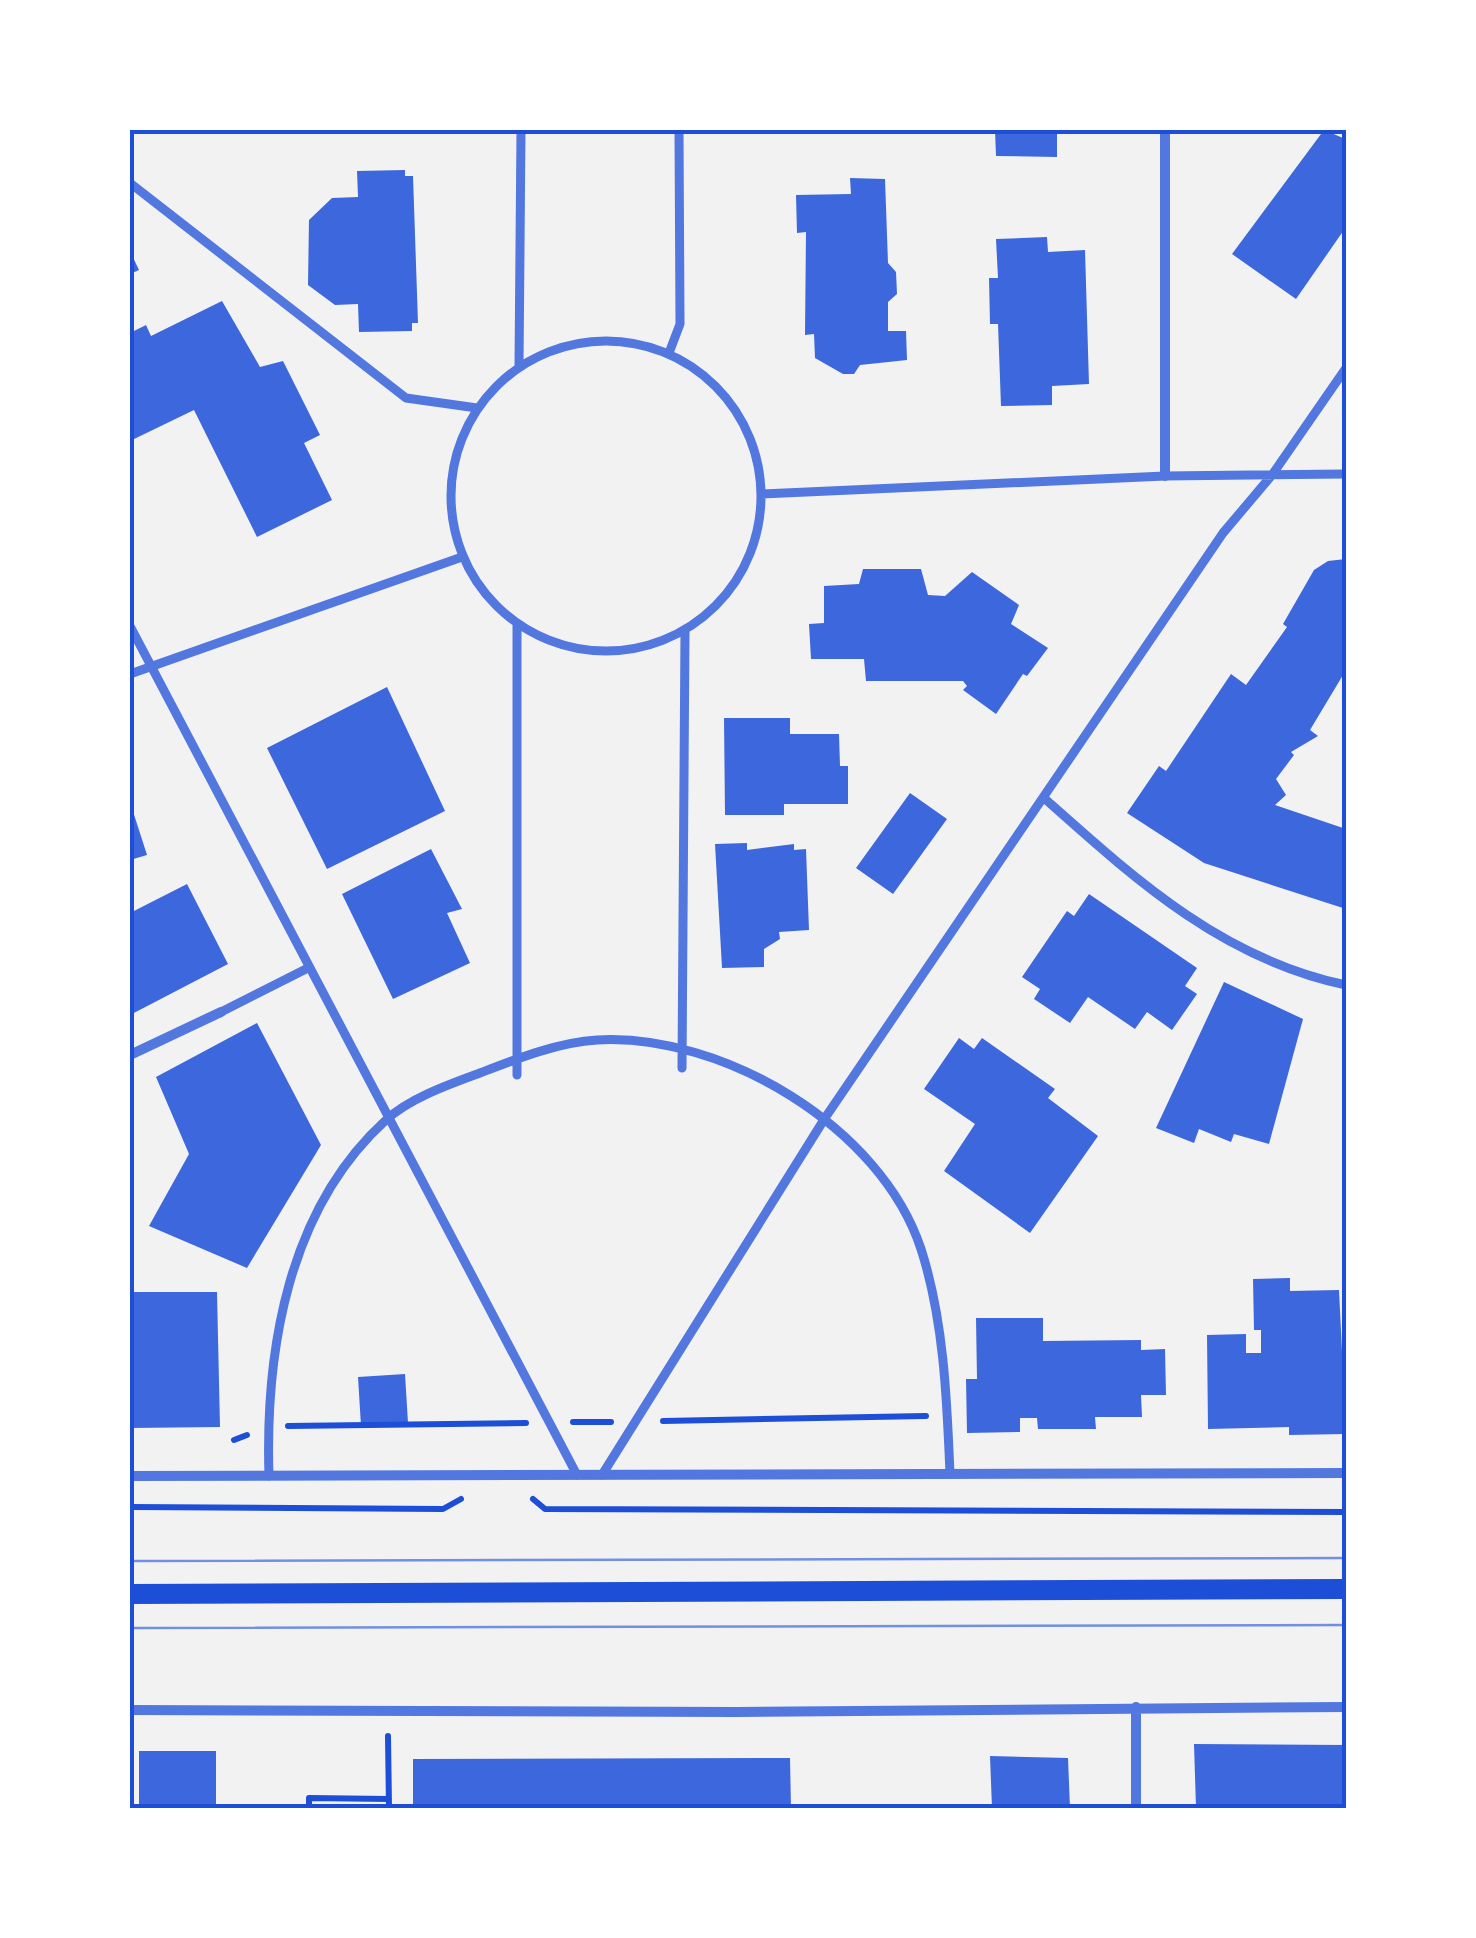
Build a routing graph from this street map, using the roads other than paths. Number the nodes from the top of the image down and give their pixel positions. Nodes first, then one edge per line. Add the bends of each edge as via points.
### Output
1 (521, 130) edge
2 (679, 130) edge
3 (1165, 130) edge
4 (130, 183) edge
5 (669, 353) junction
6 (519, 366) junction
7 (1346, 368) edge
8 (477, 408) junction
9 (1346, 474) edge
10 (1272, 475) junction
11 (1165, 476) junction
12 (761, 494) junction
13 (462, 557) junction
14 (517, 624) junction
15 (130, 626) edge
16 (685, 630) junction
17 (150, 667) junction
18 (130, 674) edge
19 (1044, 798) junction
20 (308, 968) junction
21 (1346, 985) edge
22 (221, 1012) joint
23 (683, 1050) junction
24 (130, 1055) edge
25 (517, 1059) junction
26 (682, 1068) dead end
27 (517, 1075) dead end
28 (825, 1118) junction
29 (387, 1119) junction
30 (950, 1474) junction
31 (1346, 1474) edge
32 (576, 1475) junction
33 (602, 1475) junction
34 (130, 1476) edge
35 (269, 1476) junction
36 (1346, 1589) edge
37 (130, 1594) edge
38 (1346, 1706) edge
39 (1136, 1707) junction
40 (130, 1710) edge
41 (1136, 1808) edge

1 - 6 street
2 - 5 street via 680,324
3 - 11 street
4 - 8 street via 406,398
5 - 6 street via 618,340 566,345
5 - 12 street via 706,377 736,410 754,450
6 - 8 street
7 - 10 street
8 - 13 street via 455,455 450,506
9 - 10 street
10 - 11 street
10 - 19 street via 1223,533
11 - 12 street
12 - 16 street via 756,535 741,573 717,606
13 - 14 street via 485,595
13 - 17 street
14 - 16 street via 556,644 600,652 644,648
14 - 25 street
15 - 17 street
16 - 23 street
17 - 18 street
17 - 20 street
19 - 21 street via 1154,896 1224,942 1308,977
19 - 28 street
20 - 22 street
20 - 29 street
22 - 24 street
23 - 25 street via 597,1040
23 - 26 street
23 - 28 street via 774,1084
25 - 27 street
25 - 29 street via 450,1084
28 - 30 street via 883,1178 921,1248 940,1334
28 - 33 street
29 - 32 street
29 - 35 street via 325,1195 279,1314
30 - 31 street
30 - 33 street
32 - 33 street
32 - 35 street
34 - 35 street
36 - 37 main road
38 - 39 street
39 - 40 street
39 - 41 street

